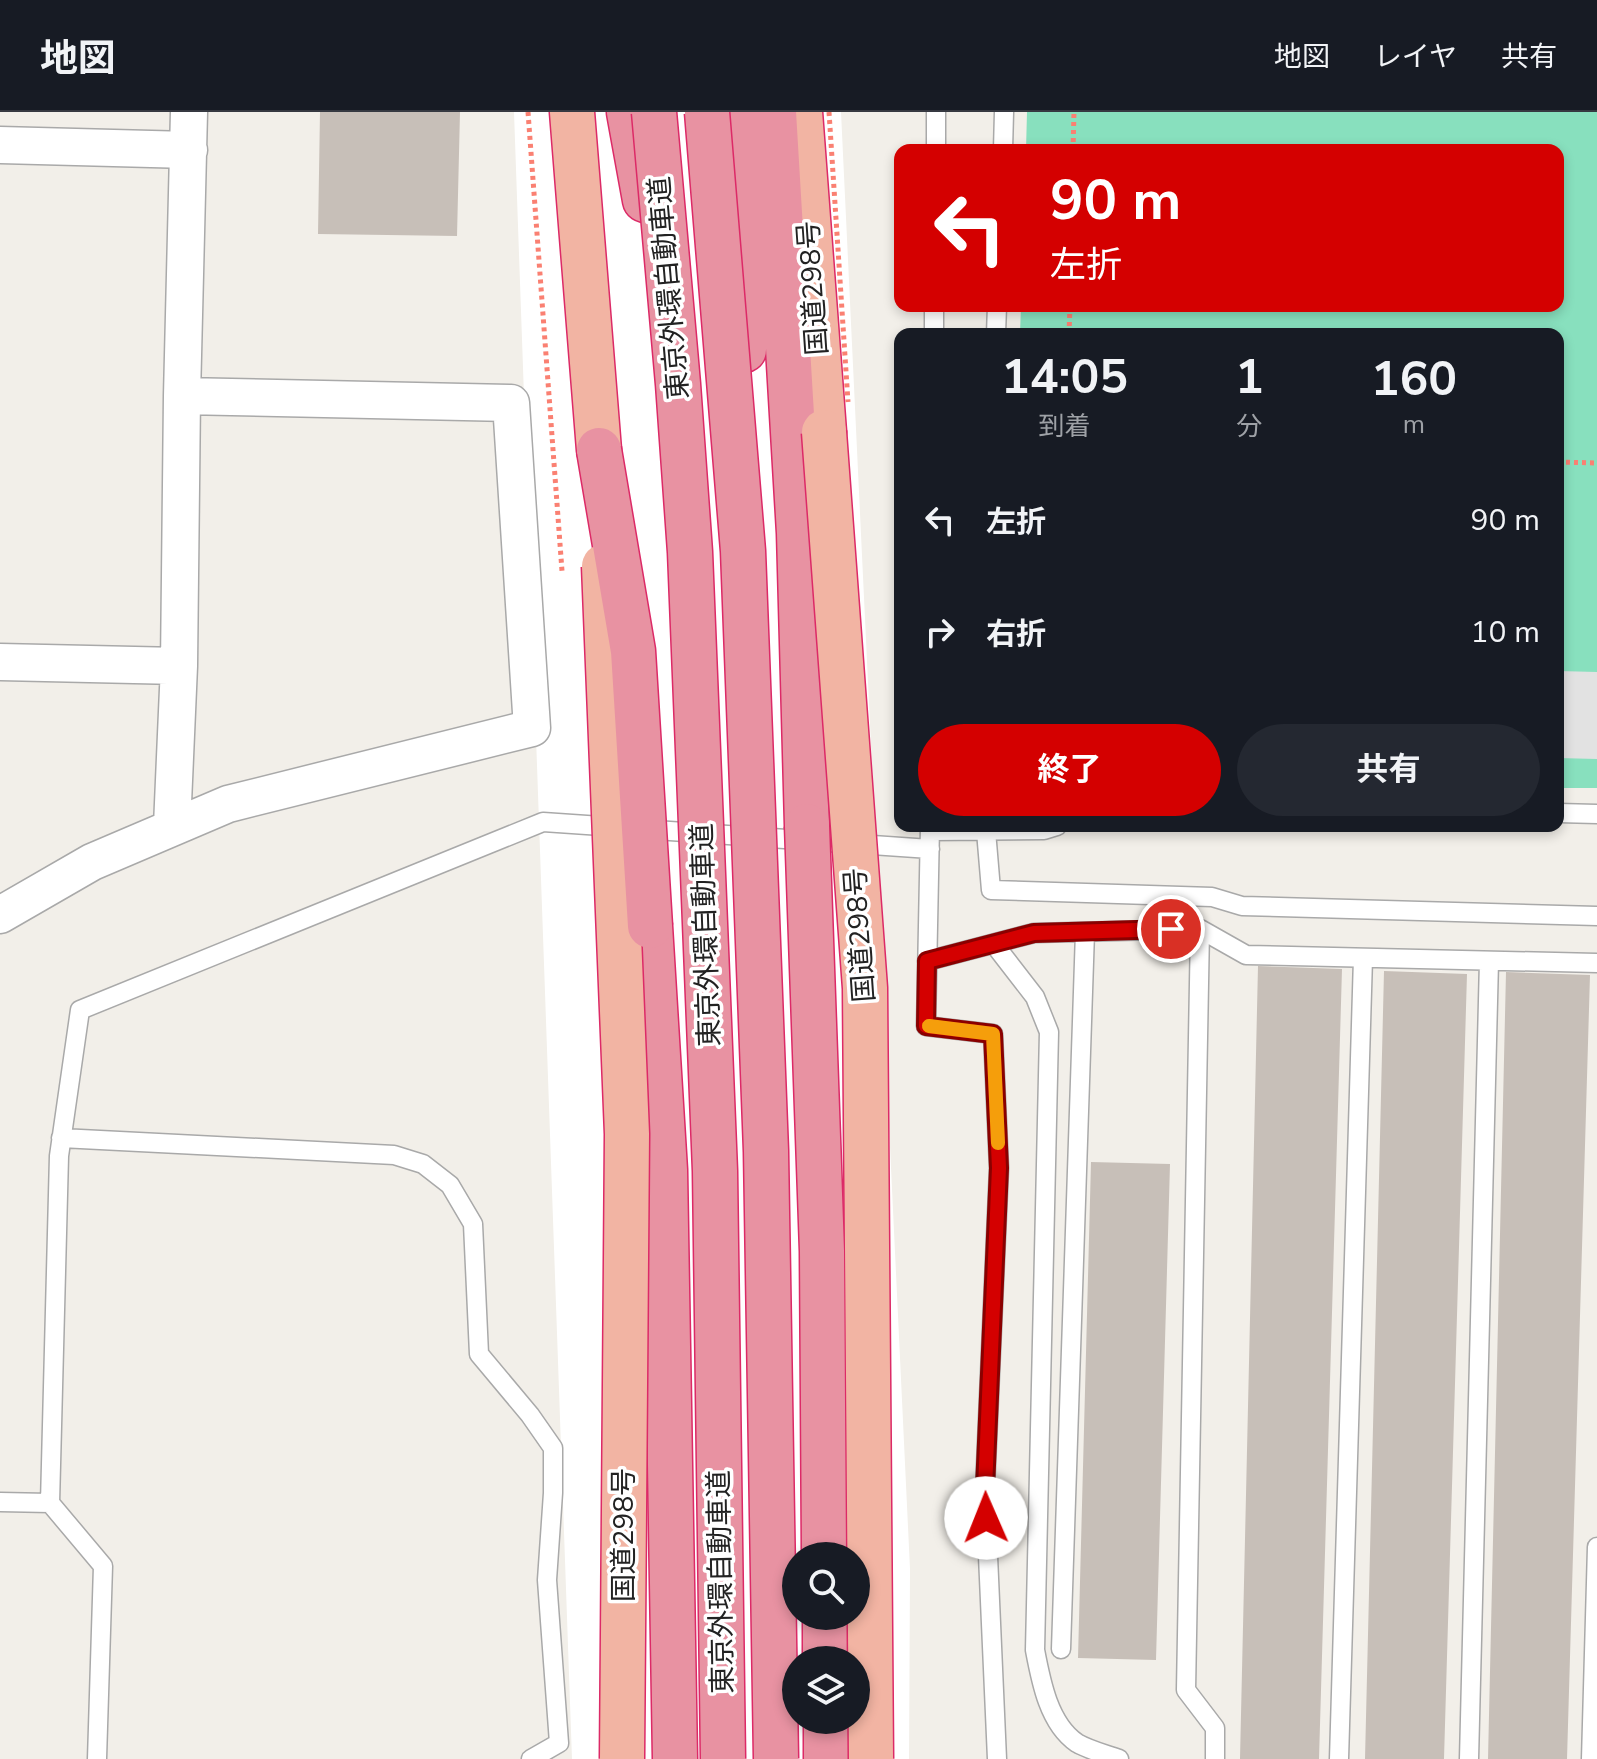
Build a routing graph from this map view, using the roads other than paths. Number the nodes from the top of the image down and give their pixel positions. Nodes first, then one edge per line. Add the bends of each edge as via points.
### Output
1 (189, 112) edge
2 (572, 112) edge
3 (629, 112) edge
4 (654, 112) edge
5 (707, 112) edge
6 (742, 112) edge
7 (774, 112) edge
8 (800, 112) edge
9 (936, 112) edge
10 (1004, 112) edge
11 (936, 144) edge
12 (1003, 144) edge
13 (0, 145) edge
14 (189, 150) junction
15 (678, 384) junction
16 (182, 396) junction
17 (599, 450) junction
18 (743, 551) junction
19 (0, 662) edge
20 (179, 666) junction
21 (1564, 813) edge
22 (1597, 814) edge
23 (172, 826) junction
24 (972, 832) edge
25 (986, 832) edge
26 (930, 835) edge
27 (0, 915) edge
28 (1597, 916) edge
29 (1200, 929) junction
30 (1085, 932) junction
31 (994, 944) junction
32 (1363, 958) junction
33 (927, 961) junction
34 (1489, 961) junction
35 (1597, 963) edge
36 (1047, 1128) junction
37 (1078, 1129) junction
38 (61, 1138) junction
39 (1041, 1380) junction
40 (1070, 1380) junction
41 (0, 1502) edge
42 (50, 1503) junction
43 (824, 1542) edge
44 (1597, 1547) edge
45 (1061, 1649) dead end
46 (826, 1734) edge
47 (97, 1759) edge
48 (531, 1759) edge
49 (622, 1759) edge
50 (675, 1759) edge
51 (723, 1759) edge
52 (776, 1759) edge
53 (826, 1759) edge
54 (871, 1759) edge
55 (997, 1759) edge
56 (1119, 1759) edge
57 (1215, 1759) edge
58 (1339, 1759) edge
59 (1469, 1759) edge
60 (1591, 1759) edge

1 - 14 street
2 - 17 highway, 国道298号
3 - 15 highway, bridge
4 - 15 highway, 東京外環自動車道, bridge
5 - 18 highway, 東京外環自動車道, bridge
6 - 18 highway, bridge
7 - 43 highway, bridge via 799,533 822,1251
8 - 54 highway, 国道298号, bridge via 865,988
9 - 11 lane
10 - 12 lane
13 - 14 street
14 - 16 street
15 - 51 highway, 東京外環自動車道, bridge via 690,552 715,1171
16 - 20 street
16 - 23 street via 511,403 532,728 228,804
17 - 49 highway, 国道298号, bridge via 627,1134
17 - 50 highway, bridge via 633,651 665,1170
18 - 52 highway, 東京外環自動車道, bridge via 766,1151
19 - 20 street
20 - 23 street
21 - 22 lane
23 - 27 street via 92,862
24 - 26 lane
25 - 28 lane via 991,890 1212,897 1242,906
26 - 33 lane
26 - 38 lane via 543,822 80,1010
29 - 30 lane
29 - 32 lane via 1246,955
29 - 57 lane via 1186,1690 1215,1728
30 - 31 lane via 1034,933
30 - 37 lane
31 - 33 lane
31 - 36 lane via 1035,997 1049,1032
32 - 34 lane
32 - 58 lane
33 - 55 lane via 926,1026 993,1034 999,1168 985,1488
34 - 35 lane
34 - 59 lane
36 - 37 lane
36 - 39 lane
37 - 40 lane
38 - 42 lane
38 - 48 lane via 394,1155 423,1164 450,1185 473,1224 479,1354 553,1448 547,1580 559,1743
39 - 40 lane
39 - 56 lane via 1035,1650 1041,1682 1066,1734
40 - 45 lane
41 - 42 lane
42 - 47 lane via 103,1566
44 - 60 lane
46 - 53 highway

